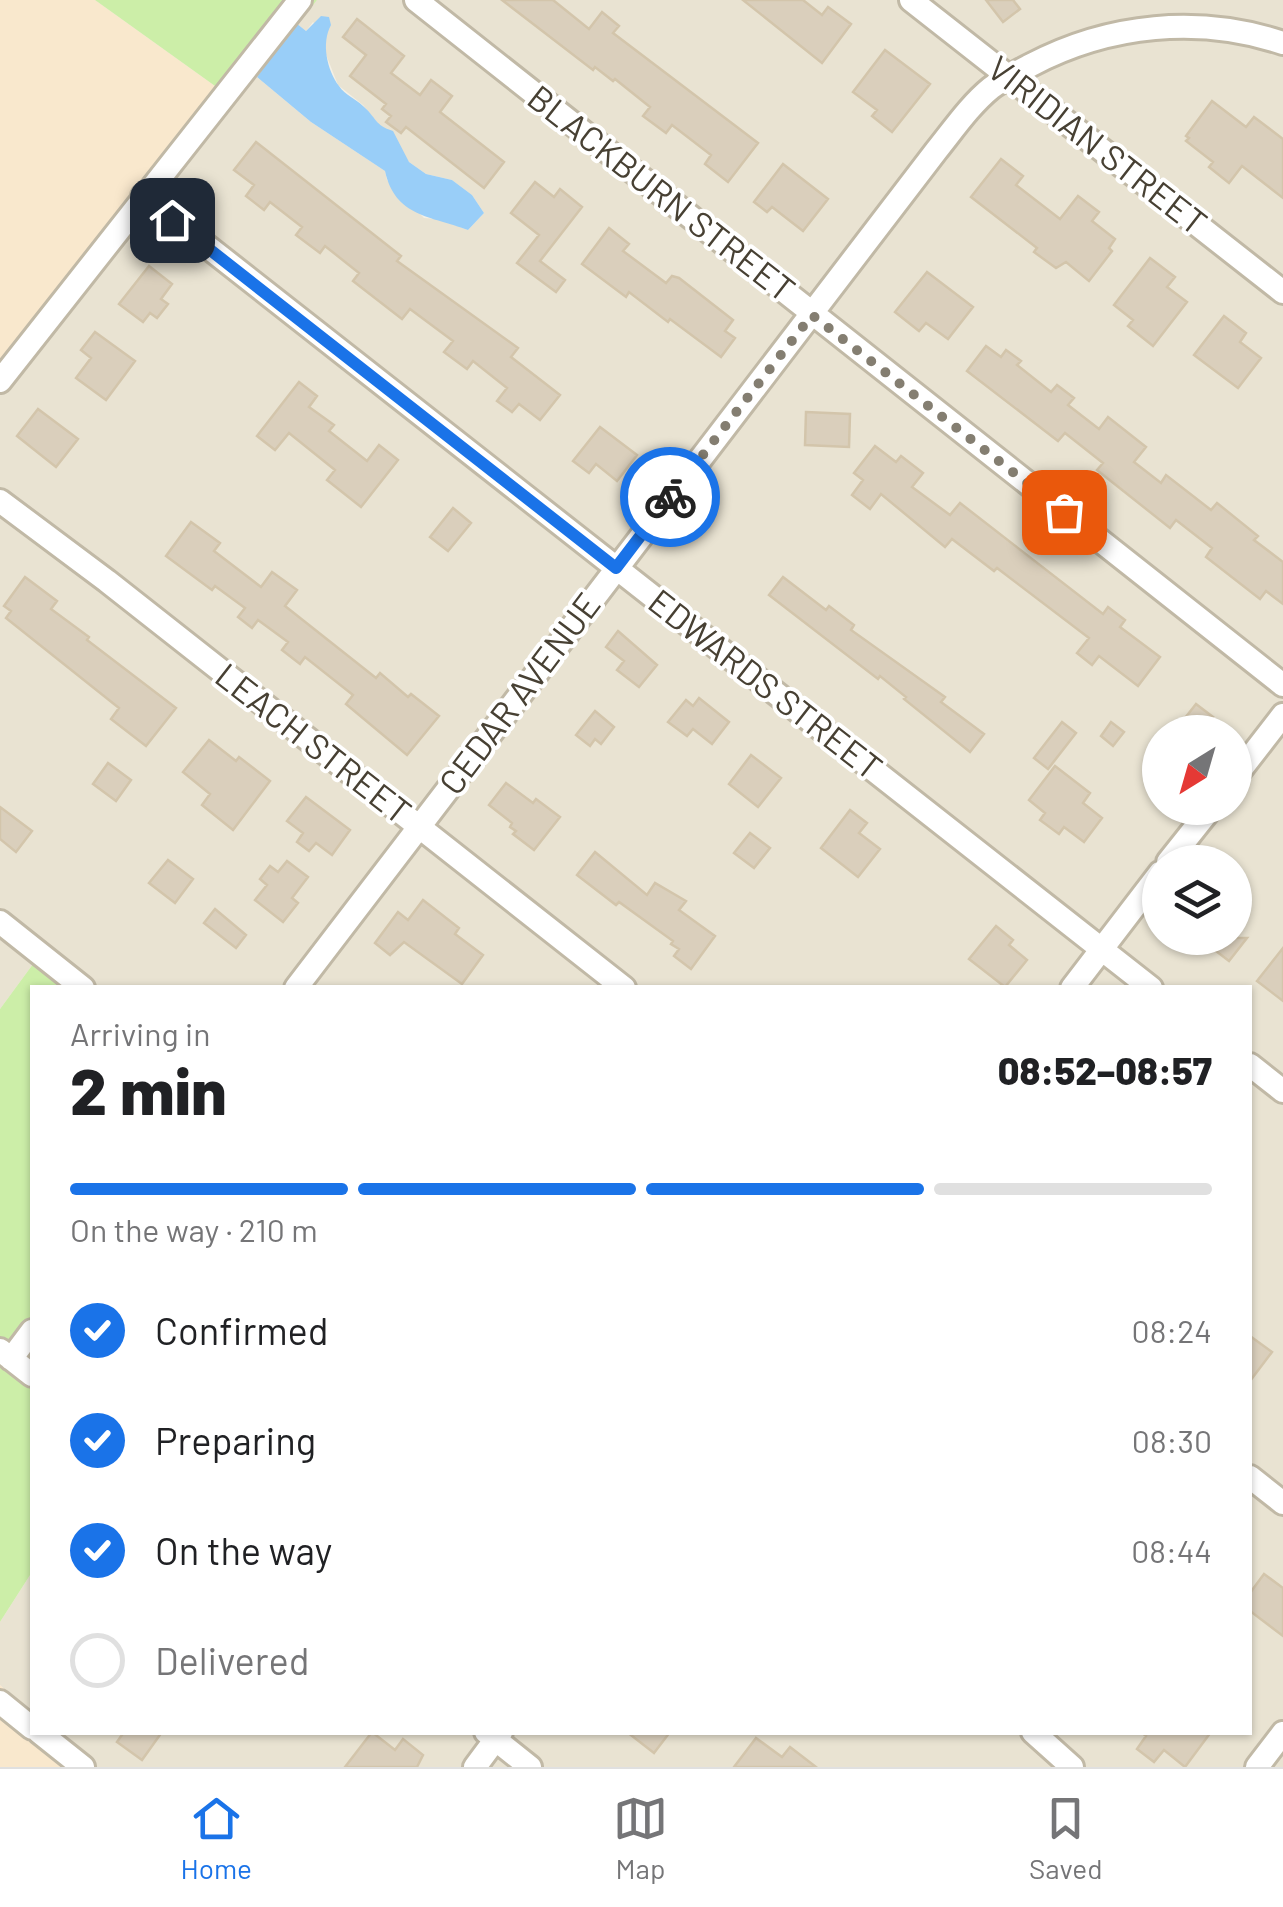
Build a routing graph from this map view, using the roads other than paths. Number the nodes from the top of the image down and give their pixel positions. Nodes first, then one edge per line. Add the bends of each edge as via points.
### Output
1 (300, 0) edge
2 (416, 0) edge
3 (912, 0) edge
4 (1283, 44) edge
5 (1010, 76) junction
6 (142, 196) junction
7 (1283, 292) edge
8 (812, 315) junction
9 (0, 381) edge
10 (0, 501) edge
11 (616, 568) junction
12 (1283, 685) edge
13 (1283, 716) edge
14 (1252, 755) edge
15 (1197, 825) edge
16 (420, 828) junction
17 (1182, 845) edge
18 (1142, 896) edge
19 (0, 922) edge
20 (1101, 948) junction
21 (79, 985) edge
22 (298, 985) edge
23 (620, 985) edge
24 (1074, 985) edge
25 (1147, 985) edge
26 (1252, 1067) edge
27 (1283, 1091) edge
28 (30, 1333) edge
29 (6, 1354) edge
30 (30, 1373) edge
31 (1252, 1479) edge
32 (1283, 1503) edge
33 (0, 1702) edge
34 (30, 1726) edge
35 (1283, 1733) edge
36 (42, 1735) edge
37 (494, 1735) edge
38 (1035, 1735) edge
39 (83, 1767) edge
40 (475, 1767) edge
41 (530, 1767) edge
42 (1072, 1767) edge
43 (1258, 1767) edge

1 - 6 street
2 - 8 street, BLACKBURN STREET
3 - 5 street, VIRIDIAN STREET
4 - 5 street, CEDAR AVENUE via 1219,30 1134,29 1077,42
5 - 7 street, VIRIDIAN STREET
5 - 8 street, CEDAR AVENUE via 978,101 936,151
6 - 9 street
6 - 11 street, EDWARDS STREET
8 - 11 street, CEDAR AVENUE
8 - 12 street, BLACKBURN STREET
10 - 16 street, LEACH STREET
11 - 16 street, CEDAR AVENUE
11 - 20 street, EDWARDS STREET
13 - 14 street
15 - 17 street
16 - 22 street, CEDAR AVENUE
16 - 23 street, LEACH STREET
18 - 20 street
19 - 21 street
20 - 24 street
20 - 25 street, EDWARDS STREET
26 - 27 street
28 - 29 street
29 - 30 street
31 - 32 street
33 - 34 street
35 - 43 street
36 - 39 street
37 - 40 street
37 - 41 street
38 - 42 street

